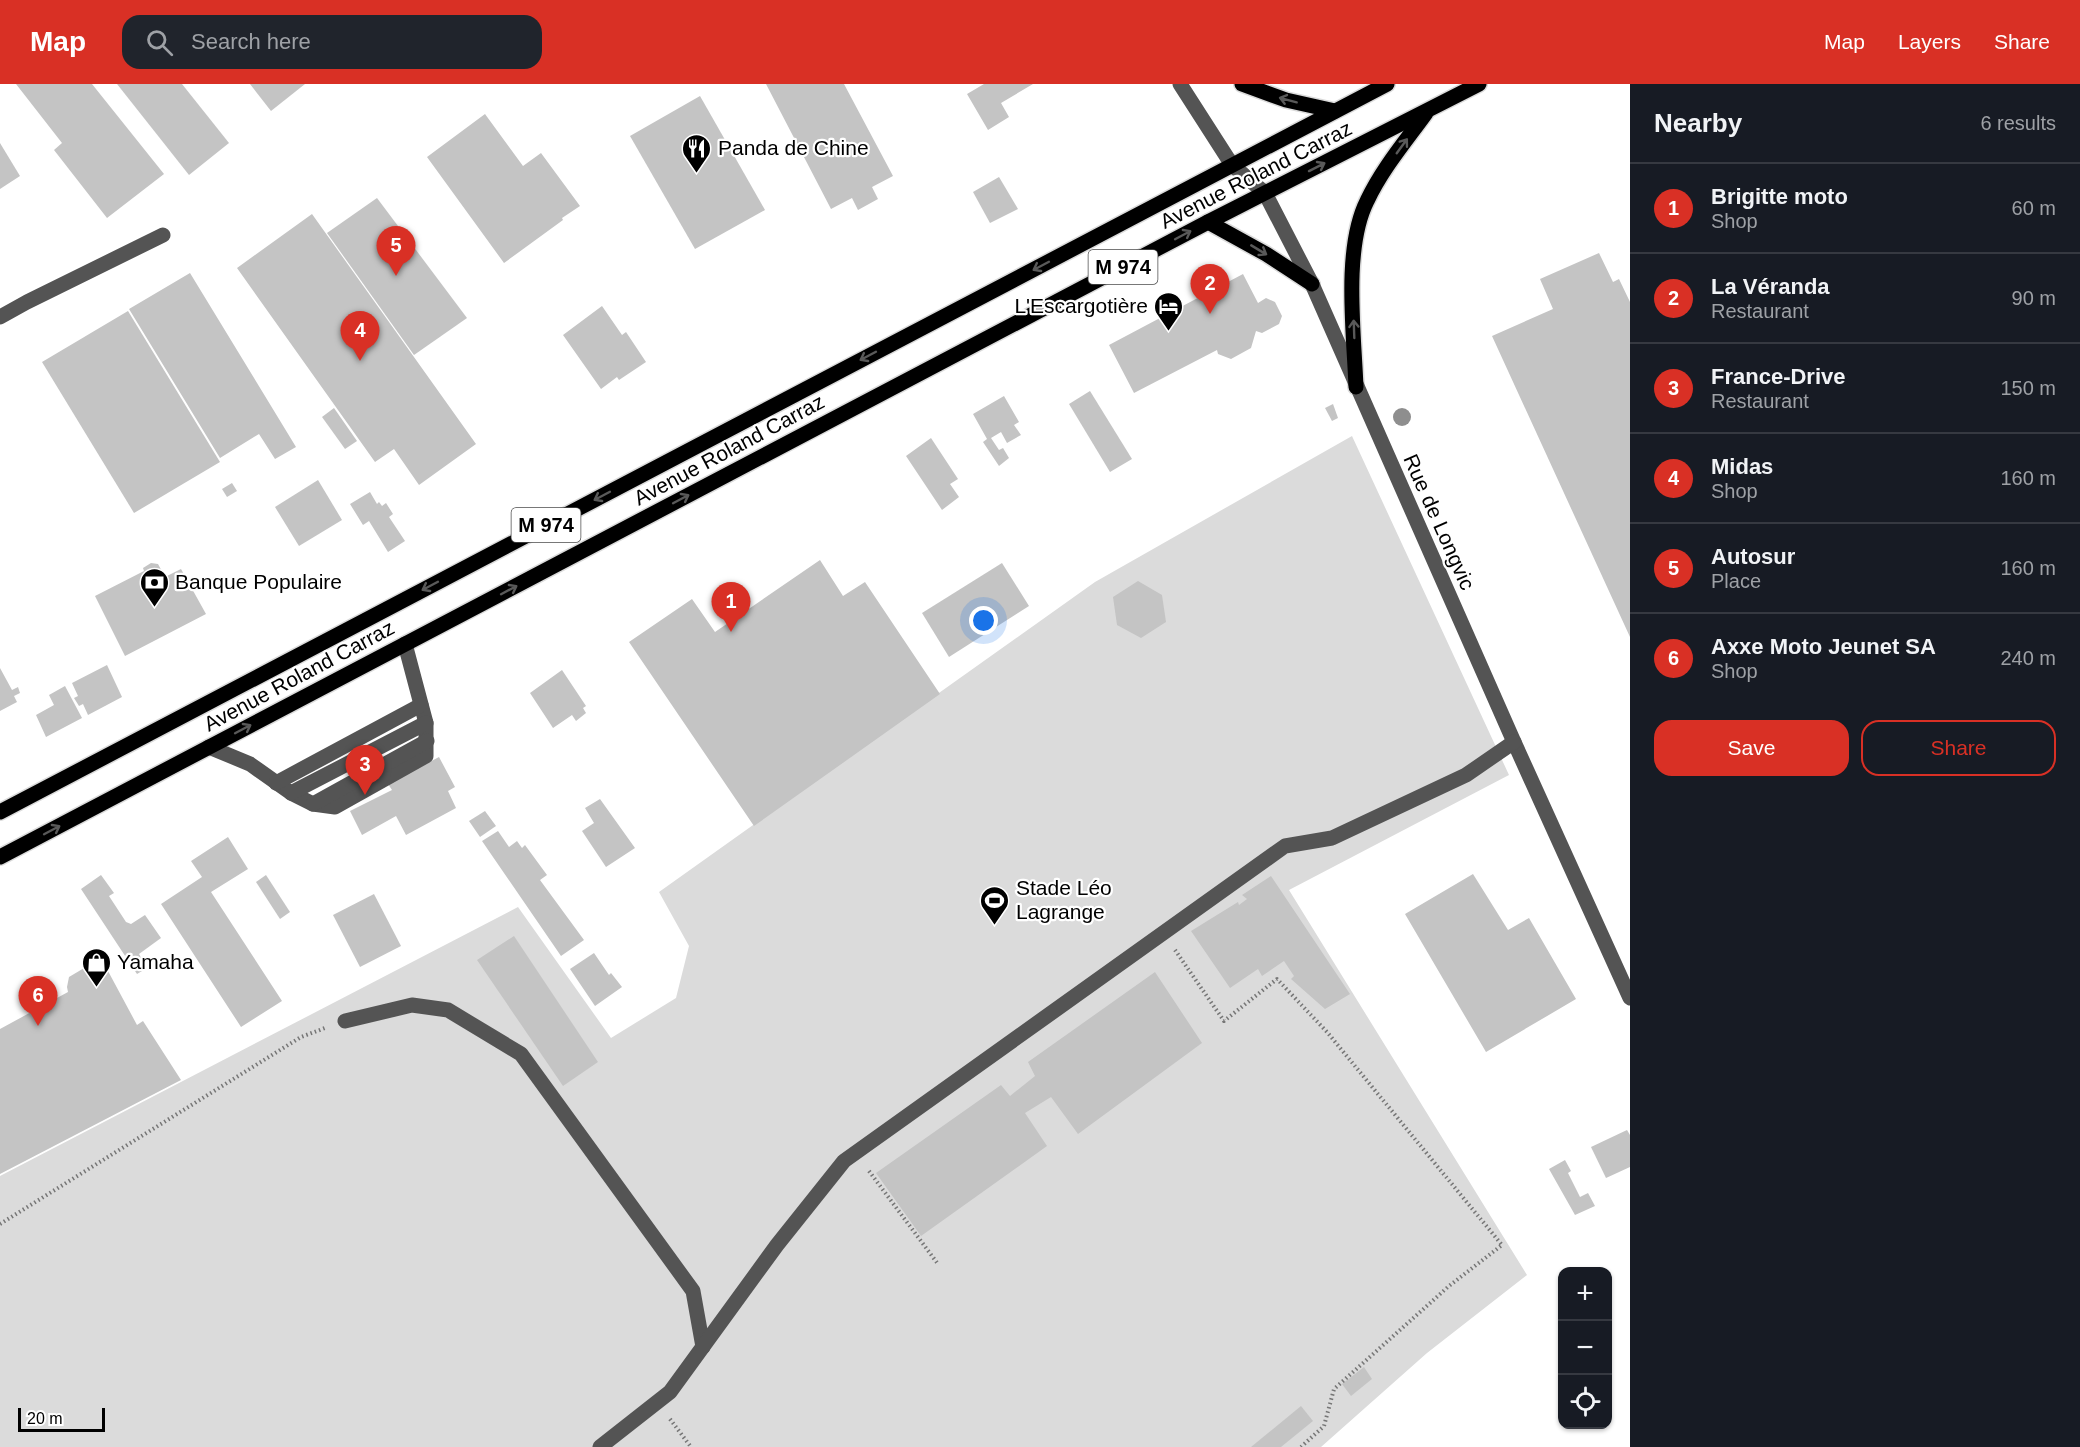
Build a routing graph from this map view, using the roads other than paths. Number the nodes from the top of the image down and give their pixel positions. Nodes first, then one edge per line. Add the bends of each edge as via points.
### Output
1 (1179, 84) edge
2 (1242, 84) edge
3 (1387, 84) edge
4 (1479, 84) edge
5 (1335, 111) junction
6 (1427, 111) junction
7 (1232, 165) junction
8 (1265, 193) junction
9 (1208, 222) junction
10 (163, 235) dead end
11 (1312, 284) junction
12 (0, 317) edge
13 (1356, 387) junction
14 (405, 644) junction
15 (421, 705) junction
16 (426, 723) junction
17 (1514, 742) junction
18 (208, 747) junction
19 (276, 783) junction
20 (291, 793) junction
21 (0, 812) edge
22 (0, 857) edge
23 (1630, 998) edge
24 (345, 1021) road end
25 (703, 1347) junction
26 (600, 1447) edge

1 - 7 street, Rue de Longvic
5 -> 2 main road via 1286,100
3 - 5 main road, Avenue Roland Carraz / M 974
4 - 6 main road, Avenue Roland Carraz / M 974
5 - 7 main road, Avenue Roland Carraz / M 974
8 -> 6 main road, Avenue Roland Carraz / M 974
13 -> 6 main road via 1356,230 1378,179
7 - 8 street, Rue de Longvic
7 -> 21 main road, Avenue Roland Carraz / M 974
8 - 9 main road, Avenue Roland Carraz / M 974
8 - 11 street, Rue de Longvic
9 -> 11 main road
14 -> 9 main road, Avenue Roland Carraz / M 974
10 - 12 street
11 - 13 street, Rue de Longvic
13 - 17 street, Rue de Longvic
14 - 15 street
18 -> 14 main road, Avenue Roland Carraz / M 974
15 - 16 street
15 - 19 street
16 - 20 street
16 - 20 street via 426,756 335,807 313,804
17 - 23 street, Rue de Longvic
17 - 25 street via 1466,775 1332,838 1284,846 844,1161
18 - 19 street via 250,764
22 -> 18 main road, Avenue Roland Carraz / M 974
19 - 20 street
24 - 25 street via 412,1005 448,1010 521,1054 693,1291
25 - 26 street via 670,1392

